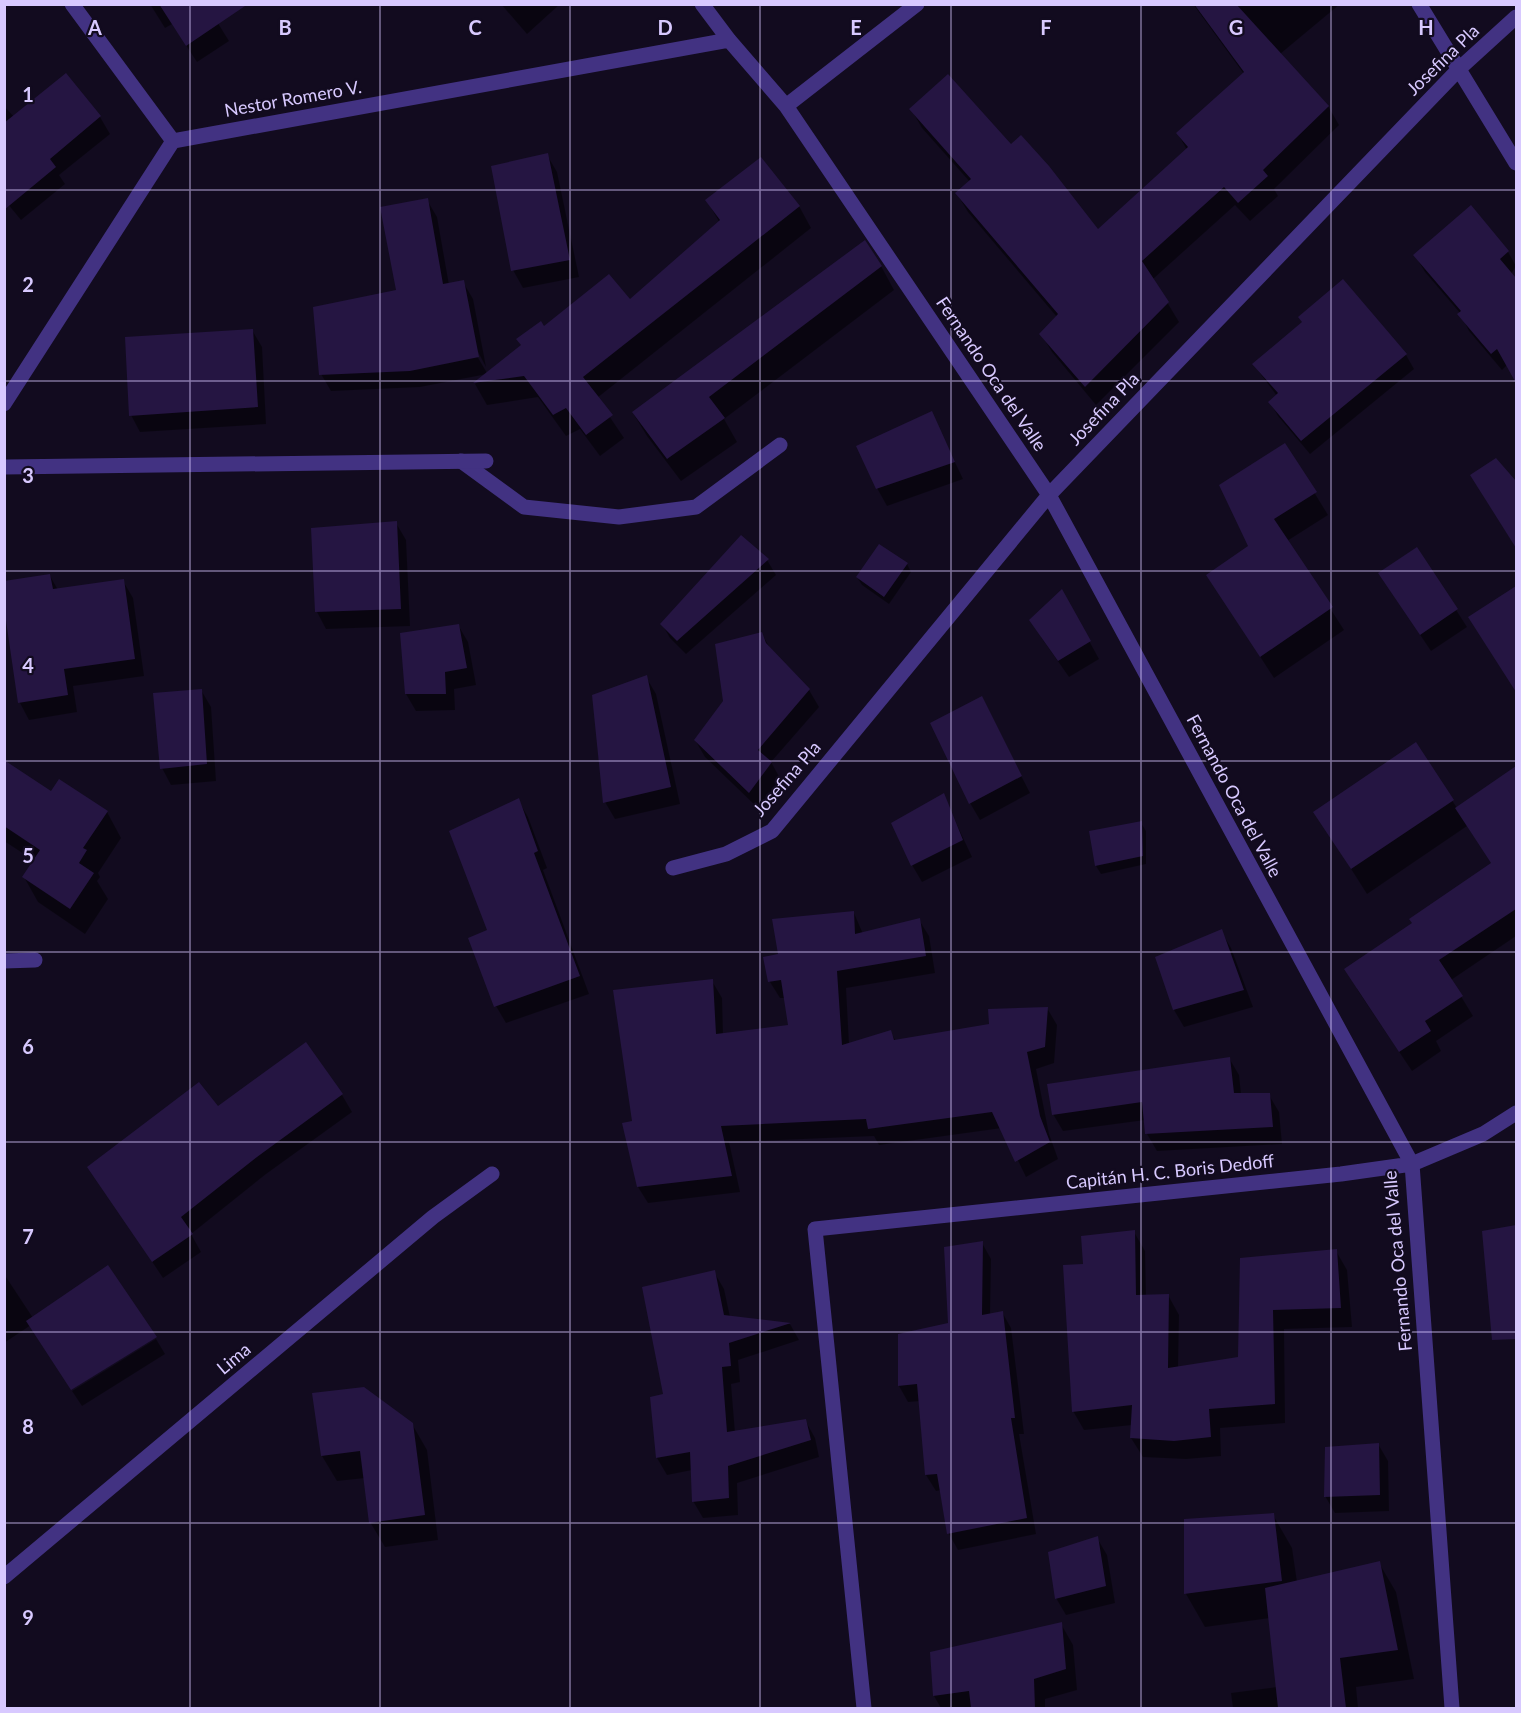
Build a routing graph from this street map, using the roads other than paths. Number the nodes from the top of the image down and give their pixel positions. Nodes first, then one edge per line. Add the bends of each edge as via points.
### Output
1 (72, 4) edge
2 (702, 4) edge
3 (917, 4) edge
4 (1419, 4) edge
5 (1516, 17) edge
6 (729, 40) junction
7 (1460, 68) junction
8 (786, 106) junction
9 (173, 141) junction
10 (1516, 163) edge
11 (4, 404) edge
12 (780, 445) dead end
13 (461, 461) junction
14 (486, 461) dead end
15 (4, 467) edge
16 (1049, 495) junction
17 (674, 868) dead end
18 (35, 960) dead end
19 (4, 961) edge
20 (1516, 1113) edge
21 (1412, 1164) junction
22 (492, 1174) dead end
23 (4, 1577) edge
24 (864, 1708) edge
25 (1452, 1708) edge

1 - 9 street
2 - 6 street, Fernando Oca del Valle
3 - 8 street
4 - 7 street
5 - 7 street, Josefina Pla
6 - 8 street, Fernando Oca del Valle
6 - 9 street, Nestor Romero V.
7 - 10 street
7 - 16 street, Josefina Pla
8 - 16 street, Fernando Oca del Valle
9 - 11 street
12 - 13 street via 696,507 619,517 524,507
13 - 14 street
13 - 15 street
16 - 17 street, Josefina Pla via 772,831 726,854
16 - 21 street, Fernando Oca del Valle
18 - 19 street
20 - 21 street, Capitán H. C. Boris Dedoff via 1483,1134
21 - 24 street, Capitán H. C. Boris Dedoff via 815,1229
21 - 25 street, Fernando Oca del Valle
22 - 23 street, Lima via 433,1217

